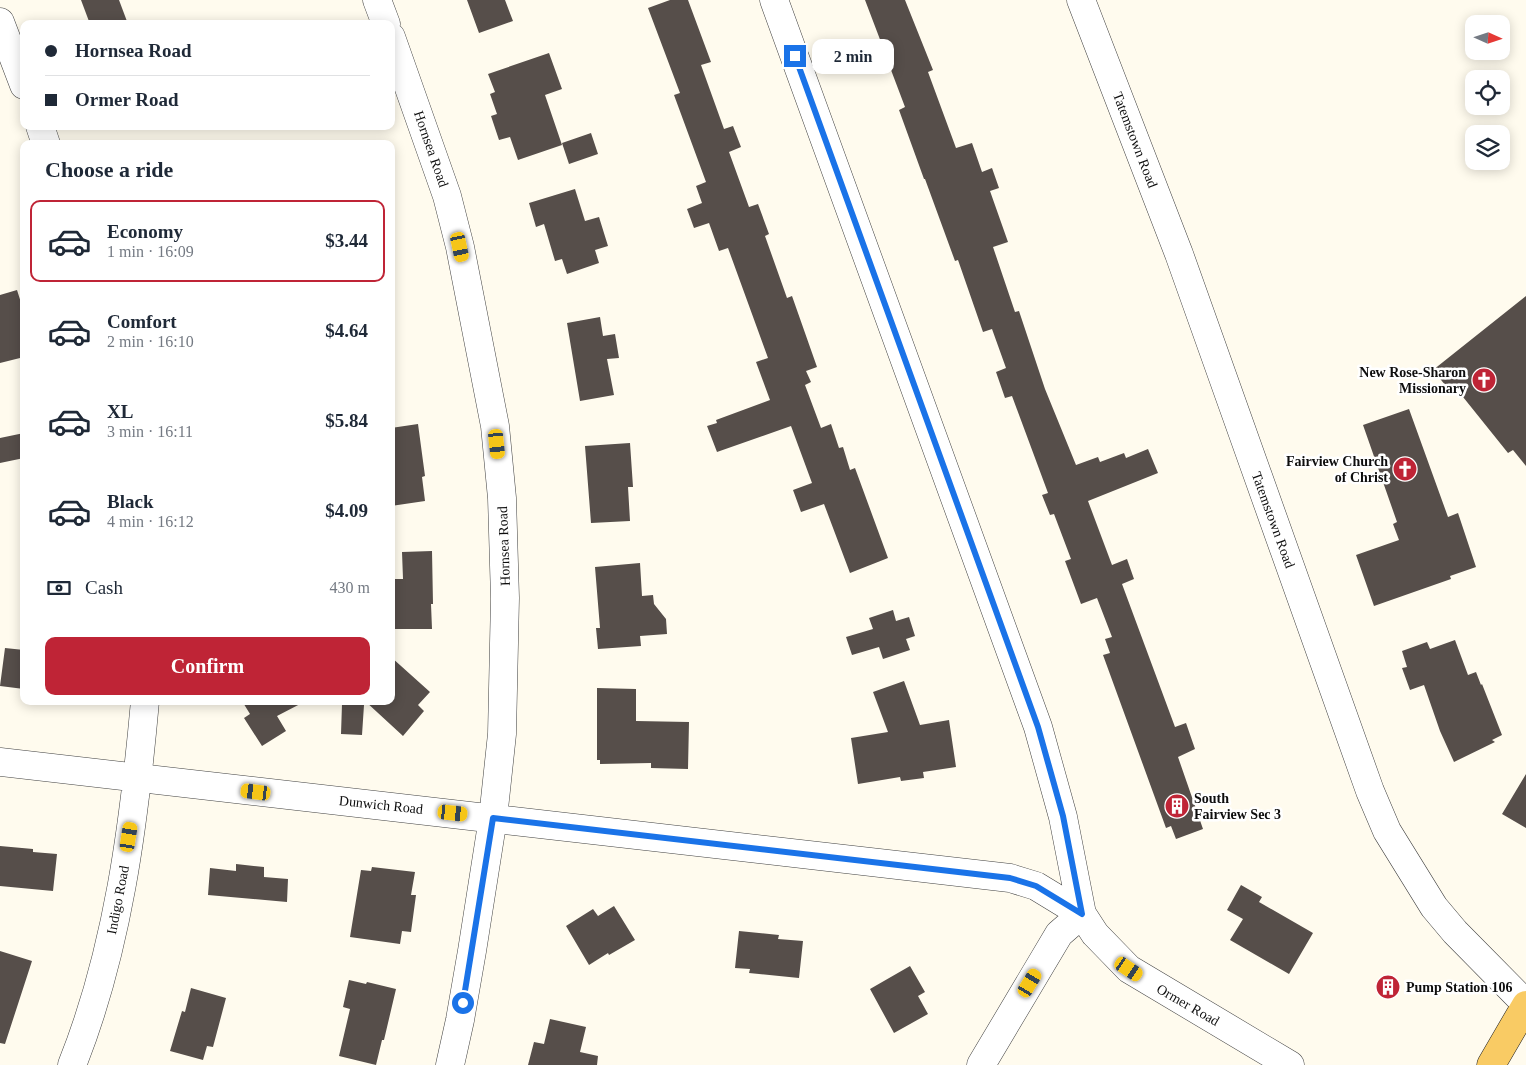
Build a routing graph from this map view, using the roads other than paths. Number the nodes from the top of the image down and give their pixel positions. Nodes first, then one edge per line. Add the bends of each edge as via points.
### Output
1 (377, 0) edge
2 (774, 0) edge
3 (1081, 0) edge
4 (384, 20) edge
5 (0, 22) edge
6 (395, 47) edge
7 (20, 74) edge
8 (145, 705) edge
9 (0, 762) edge
10 (138, 779) junction
11 (493, 818) junction
12 (1082, 914) junction
13 (1526, 1004) edge
14 (72, 1065) edge
15 (450, 1065) edge
16 (981, 1065) edge
17 (1290, 1065) edge
18 (1491, 1065) edge

1 - 4 street
2 - 12 street, Ormer Road via 1038,727 1063,816
3 - 13 street, Tatemstown Road via 1179,254 1387,831 1434,907
5 - 7 street
6 - 11 street, Hornsea Road via 447,196 495,426 506,598 502,734
8 - 10 street, Indigo Road
9 - 10 street, Dunwich Road
10 - 11 street, Dunwich Road
10 - 14 street, Indigo Road via 120,896 105,962
11 - 12 street, Dunwich Road via 1010,878 1036,886
11 - 15 street, Hornsea Road
12 - 16 street via 1059,934
12 - 17 street, Ormer Road via 1095,934 1129,969
13 - 18 main road

